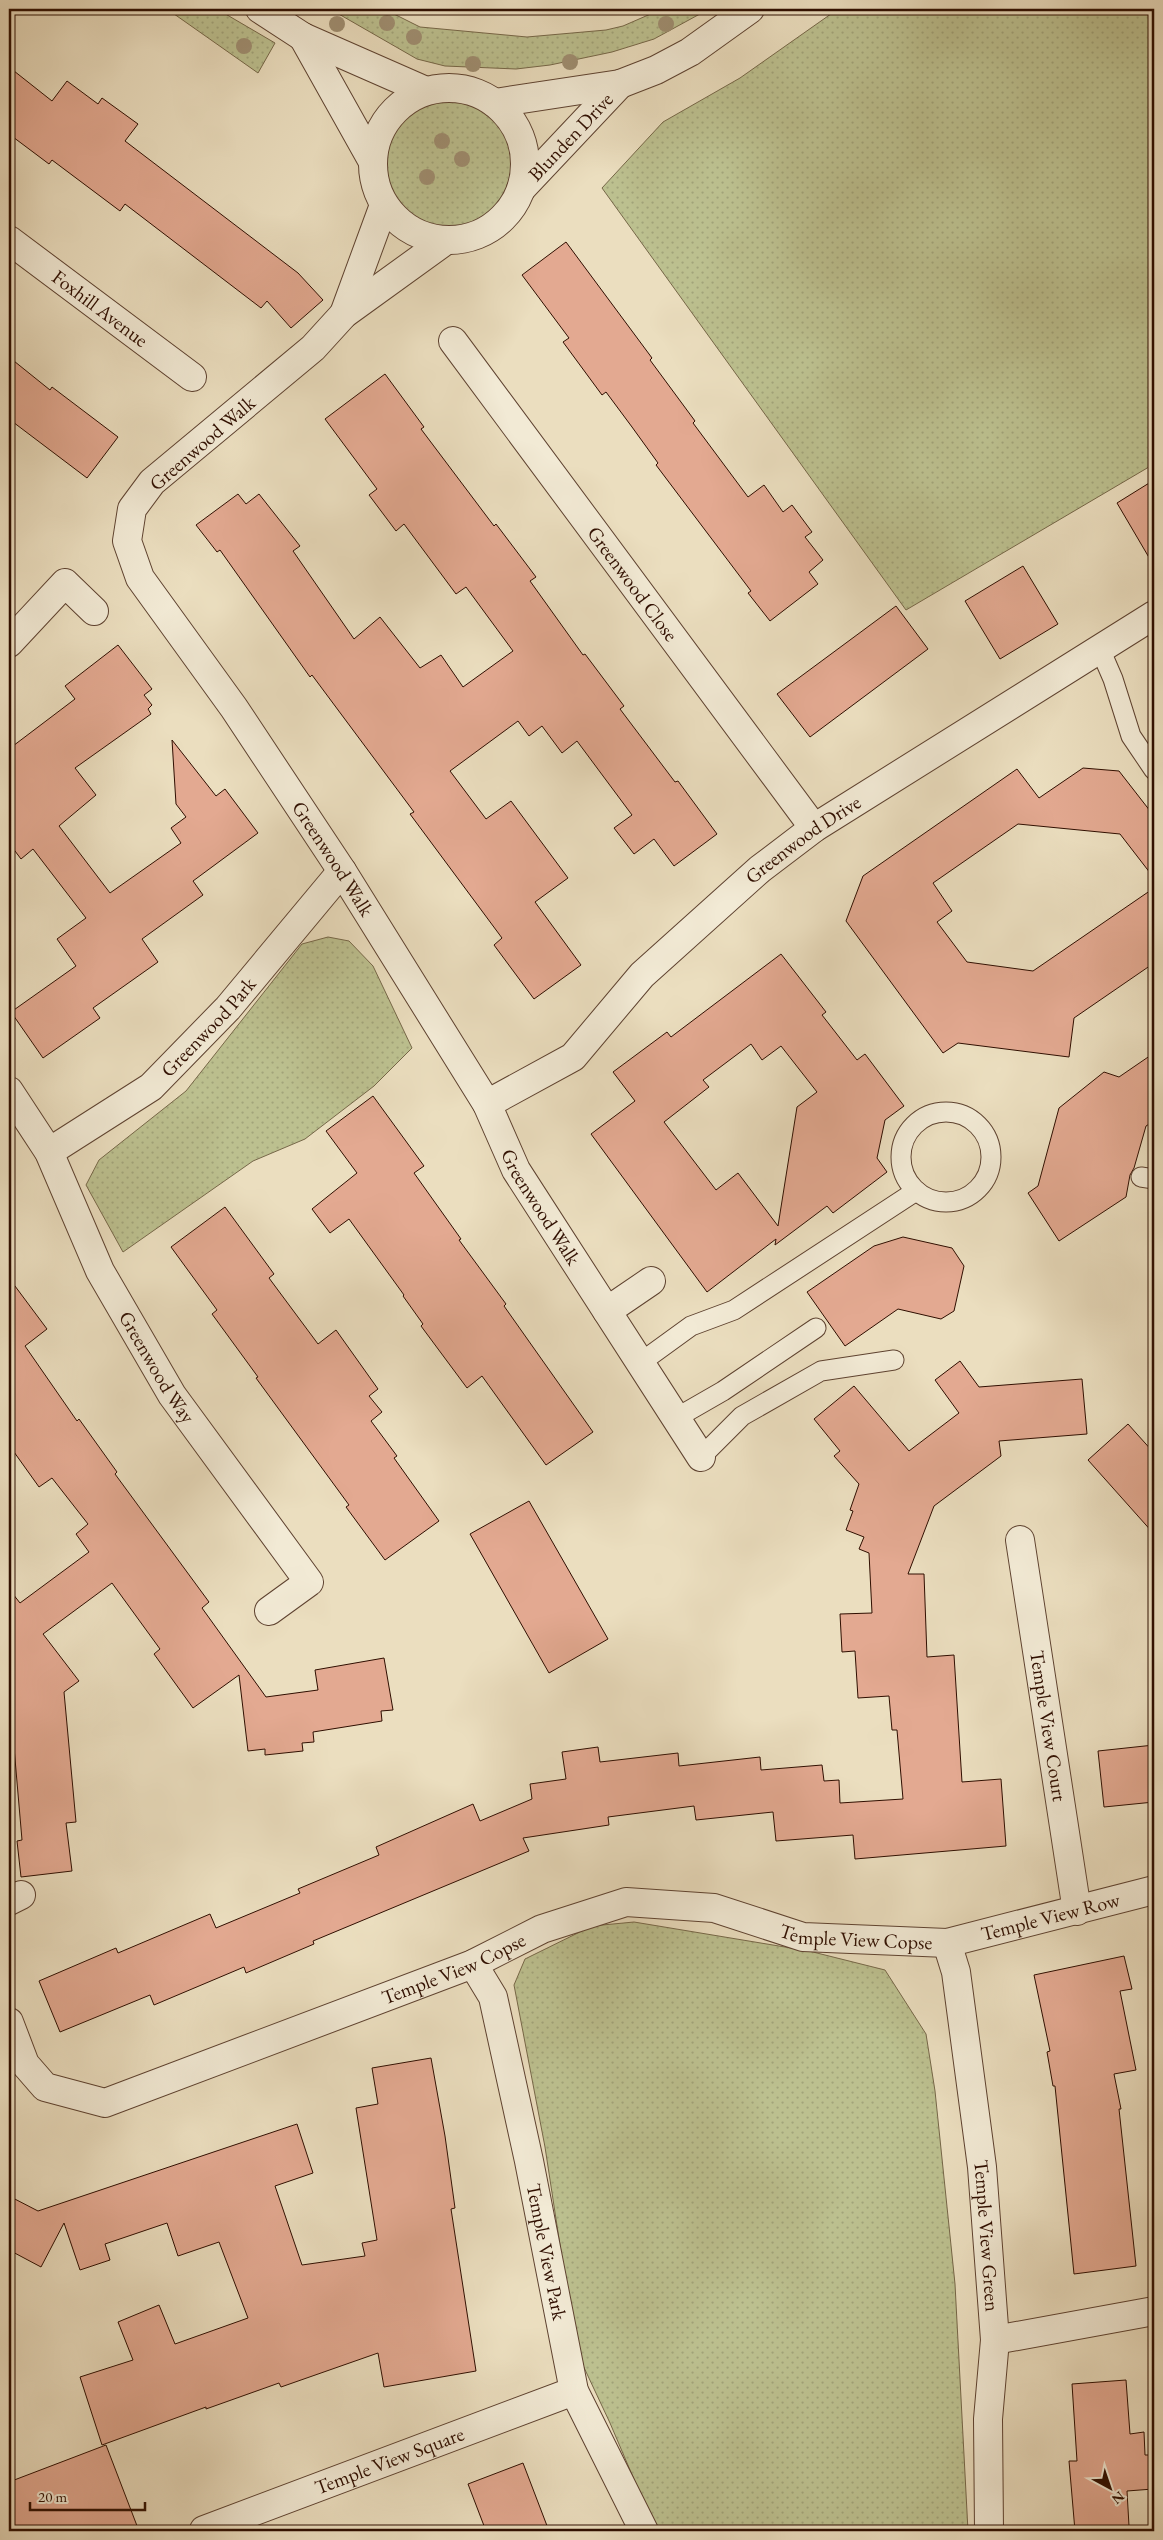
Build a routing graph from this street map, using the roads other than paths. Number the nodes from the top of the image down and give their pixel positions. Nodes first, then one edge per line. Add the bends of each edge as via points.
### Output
1 (260, 9) edge
2 (750, 9) edge
3 (303, 37) junction
4 (620, 84) junction
5 (426, 92) junction
6 (495, 103) junction
7 (373, 162) junction
8 (521, 189) junction
9 (384, 205) junction
10 (9, 240) edge
11 (445, 241) junction
12 (344, 314) junction
13 (453, 341) dead end
14 (192, 377) dead end
15 (94, 611) dead end
16 (1154, 615) edge
17 (9, 643) edge
18 (1100, 649) junction
19 (1154, 770) edge
20 (814, 828) junction
21 (342, 871) junction
22 (9, 1091) edge
23 (486, 1104) junction
24 (48, 1152) junction
25 (916, 1191) junction
26 (651, 1280) dead end
27 (606, 1311) junction
28 (816, 1328) dead end
29 (894, 1360) dead end
30 (640, 1363) junction
31 (676, 1418) junction
32 (701, 1457) joint
33 (1020, 1540) dead end
34 (269, 1611) dead end
35 (1154, 1890) edge
36 (1077, 1911) junction
37 (947, 1943) junction
38 (473, 1964) junction
39 (9, 2022) edge
40 (1154, 2312) edge
41 (995, 2340) junction
42 (574, 2391) junction
43 (204, 2530) edge
44 (644, 2531) edge
45 (989, 2531) edge

1 - 3 street
2 - 4 street, Blunden Drive via 690,52
3 - 5 street
3 - 7 street
4 - 6 street, Blunden Drive
4 - 8 street, Blunden Drive
5 - 6 street via 458,89 474,92
5 - 7 street via 405,102 388,118 377,138
6 - 8 street via 512,120 522,142 526,165
7 - 9 street via 375,184
8 - 11 street via 510,210 492,227 470,238
9 - 11 street via 401,224 422,235
9 - 12 street, Greenwood Walk
10 - 14 street, Foxhill Avenue
11 - 12 street, Greenwood Walk
12 - 21 street, Greenwood Walk via 313,348 152,482 132,509 127,541 140,578 234,708
13 - 20 street, Greenwood Close
15 - 17 street via 65,583
16 - 18 street, Greenwood Drive
18 - 19 lane via 1131,736
18 - 20 street, Greenwood Drive
20 - 23 street, Greenwood Drive via 760,869 642,976 573,1057
21 - 23 street, Greenwood Walk
21 - 24 street, Greenwood Park via 228,1008 151,1087
22 - 24 street, Greenwood Way
23 - 27 street, Greenwood Walk via 516,1170
24 - 34 street, Greenwood Way via 100,1272 172,1395 309,1582
25 - 25 lane via 902,1166 906,1138 914,1126 925,1117 954,1112 980,1126 988,1139 991,1154 990,1169 984,1183 973,1194 959,1201 944,1203
25 - 30 lane via 734,1310 691,1326
26 - 27 street
27 - 30 street, Greenwood Walk
28 - 31 lane via 723,1391
29 - 32 lane via 821,1371 742,1416
30 - 31 street, Greenwood Walk
31 - 32 street, Greenwood Walk
33 - 36 street, Temple View Court
35 - 36 street, Temple View Row
36 - 37 street, Temple View Row
37 - 38 street, Temple View Copse via 803,1937 714,1908 626,1902 542,1929
37 - 41 street, Temple View Green via 956,1972 982,2167
38 - 39 street, Temple View Copse via 105,2103 45,2087 25,2064
38 - 42 street, Temple View Park via 493,1997
40 - 41 street
41 - 45 street, Temple View Green via 988,2419
42 - 43 street, Temple View Square
42 - 44 street, Temple View Park

